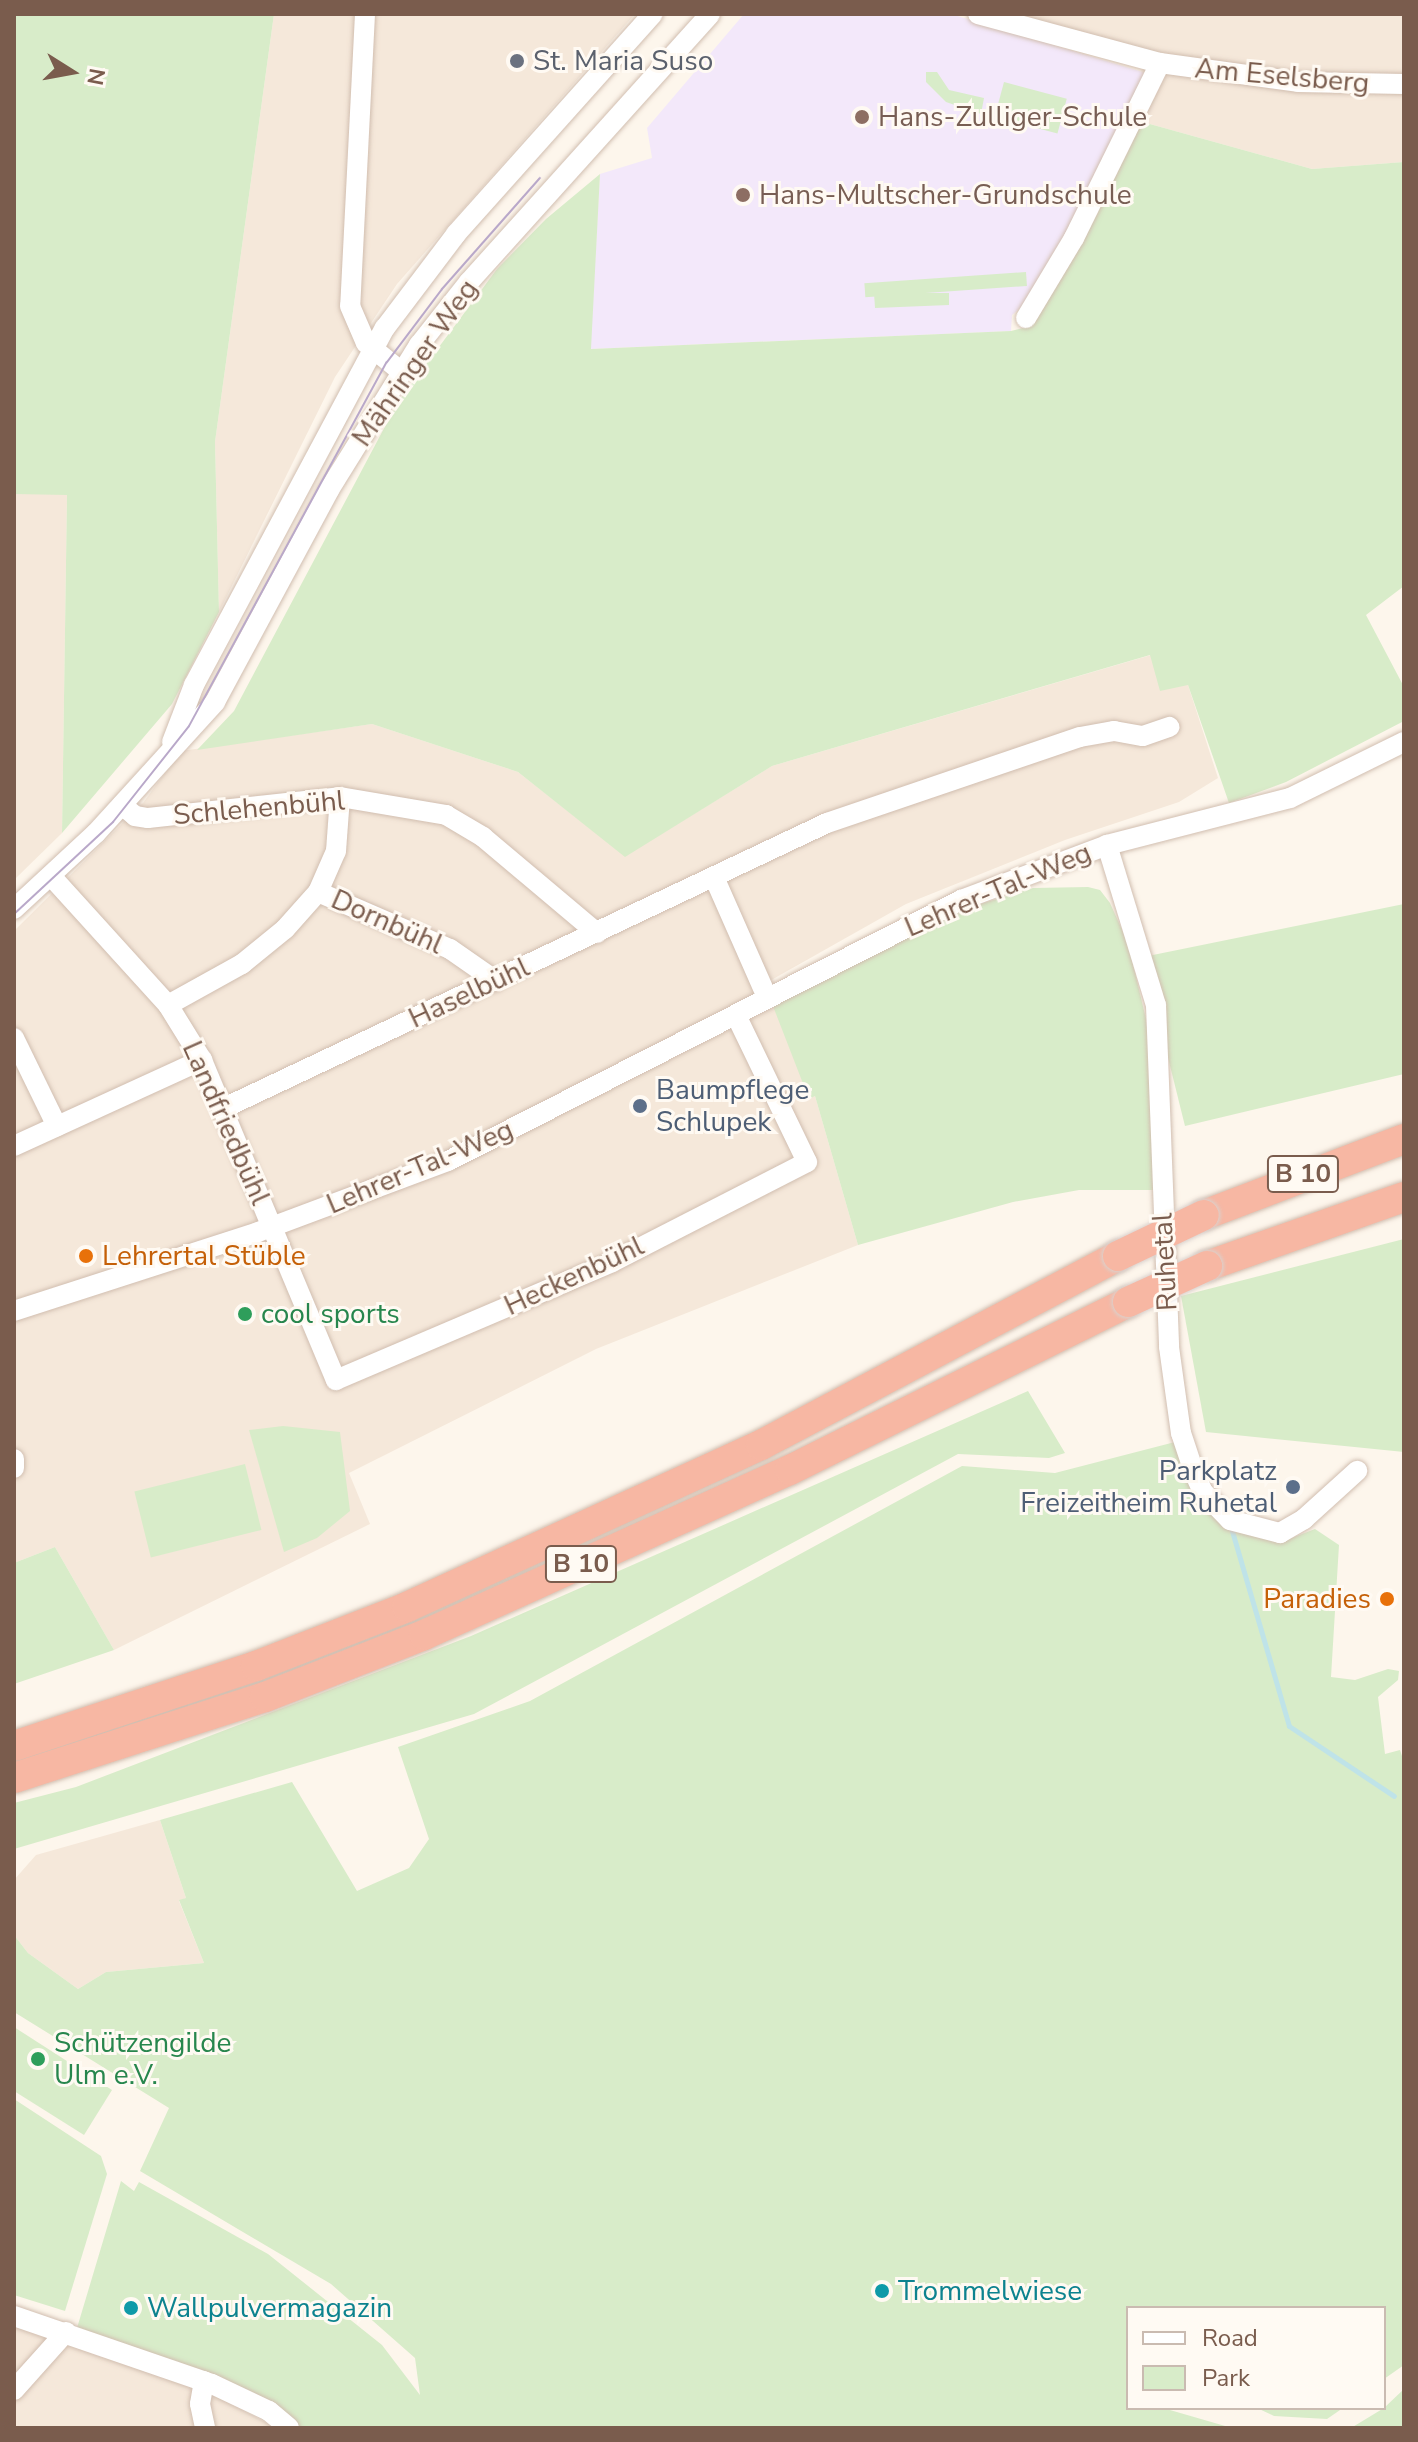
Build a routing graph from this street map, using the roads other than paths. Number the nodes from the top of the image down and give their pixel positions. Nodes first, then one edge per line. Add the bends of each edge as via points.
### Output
1 (365, 14) edge
2 (653, 14) edge
3 (710, 14) edge
4 (978, 14) edge
5 (1160, 63) junction
6 (1404, 84) edge
7 (1026, 318) dead end
8 (372, 349) junction
9 (402, 372) junction
10 (1169, 727) dead end
11 (1404, 742) edge
12 (170, 746) junction
13 (340, 797) junction
14 (122, 805) junction
15 (1107, 845) junction
16 (51, 876) junction
17 (714, 877) junction
18 (318, 892) junction
19 (14, 909) edge
20 (597, 933) junction
21 (496, 981) junction
22 (767, 997) junction
23 (168, 1005) junction
24 (737, 1017) junction
25 (14, 1038) edge
26 (202, 1060) junction
27 (224, 1108) junction
28 (57, 1126) junction
29 (1404, 1139) edge
30 (14, 1146) edge
31 (1404, 1197) edge
32 (272, 1227) junction
33 (14, 1311) edge
34 (14, 1459) edge
35 (14, 1468) edge
36 (1357, 1471) dead end
37 (14, 1746) edge
38 (14, 1778) edge
39 (14, 2316) edge
40 (66, 2332) junction
41 (204, 2381) junction
42 (14, 2390) edge
43 (205, 2428) edge
44 (289, 2428) edge

1 - 8 street via 349,290 354,321
2 - 8 street, Mähringer Weg via 445,248
3 - 9 street, Mähringer Weg via 469,282
4 - 5 street, Am Eselsberg
5 - 6 street, Am Eselsberg via 1298,82
5 - 7 street, Am Eselsberg via 1074,238
8 - 9 street
8 - 12 street, Mähringer Weg via 194,685
9 - 12 street, Mähringer Weg via 315,514 227,684
10 - 17 street, Haselbühl via 1143,736 1114,731 1080,737 827,823
11 - 15 street, Lehrer-Tal-Weg via 1290,798
12 - 14 street, Mähringer Weg
13 - 14 street, Schlehenbühl via 148,818 135,816
13 - 18 street via 336,851
13 - 20 street, Schlehenbühl via 446,815 483,837
14 - 16 street, Mähringer Weg
15 - 22 street, Lehrer-Tal-Weg via 961,900
15 - 36 street, Ruhetal via 1156,1005 1169,1347 1181,1433 1194,1472 1203,1492 1230,1520 1280,1533 1304,1519
16 - 19 street, Mähringer Weg
16 - 23 street, Landfriedbühl
17 - 20 street, Haselbühl
17 - 22 street
18 - 21 street, Dornbühl via 450,949
18 - 23 street via 285,929 242,964
20 - 21 street, Haselbühl
21 - 27 street, Haselbühl
22 - 24 street, Lehrer-Tal-Weg
23 - 26 street, Landfriedbühl
24 - 32 street, Lehrer-Tal-Weg via 448,1161
24 - 32 street, Heckenbühl via 807,1162 612,1262 336,1380
25 - 28 street
26 - 27 street, Landfriedbühl
26 - 28 street
27 - 32 street, Landfriedbühl
28 - 30 street
29 - 37 highway, B 10, bridge via 1204,1215 761,1445 407,1607 256,1666
31 - 38 highway, B 10, bridge via 1207,1266 790,1470 424,1635 265,1697
32 - 33 street, Lehrer-Tal-Weg
34 - 35 street
39 - 40 street
40 - 41 street
40 - 42 street
41 - 43 street via 200,2404
41 - 44 street via 269,2411

